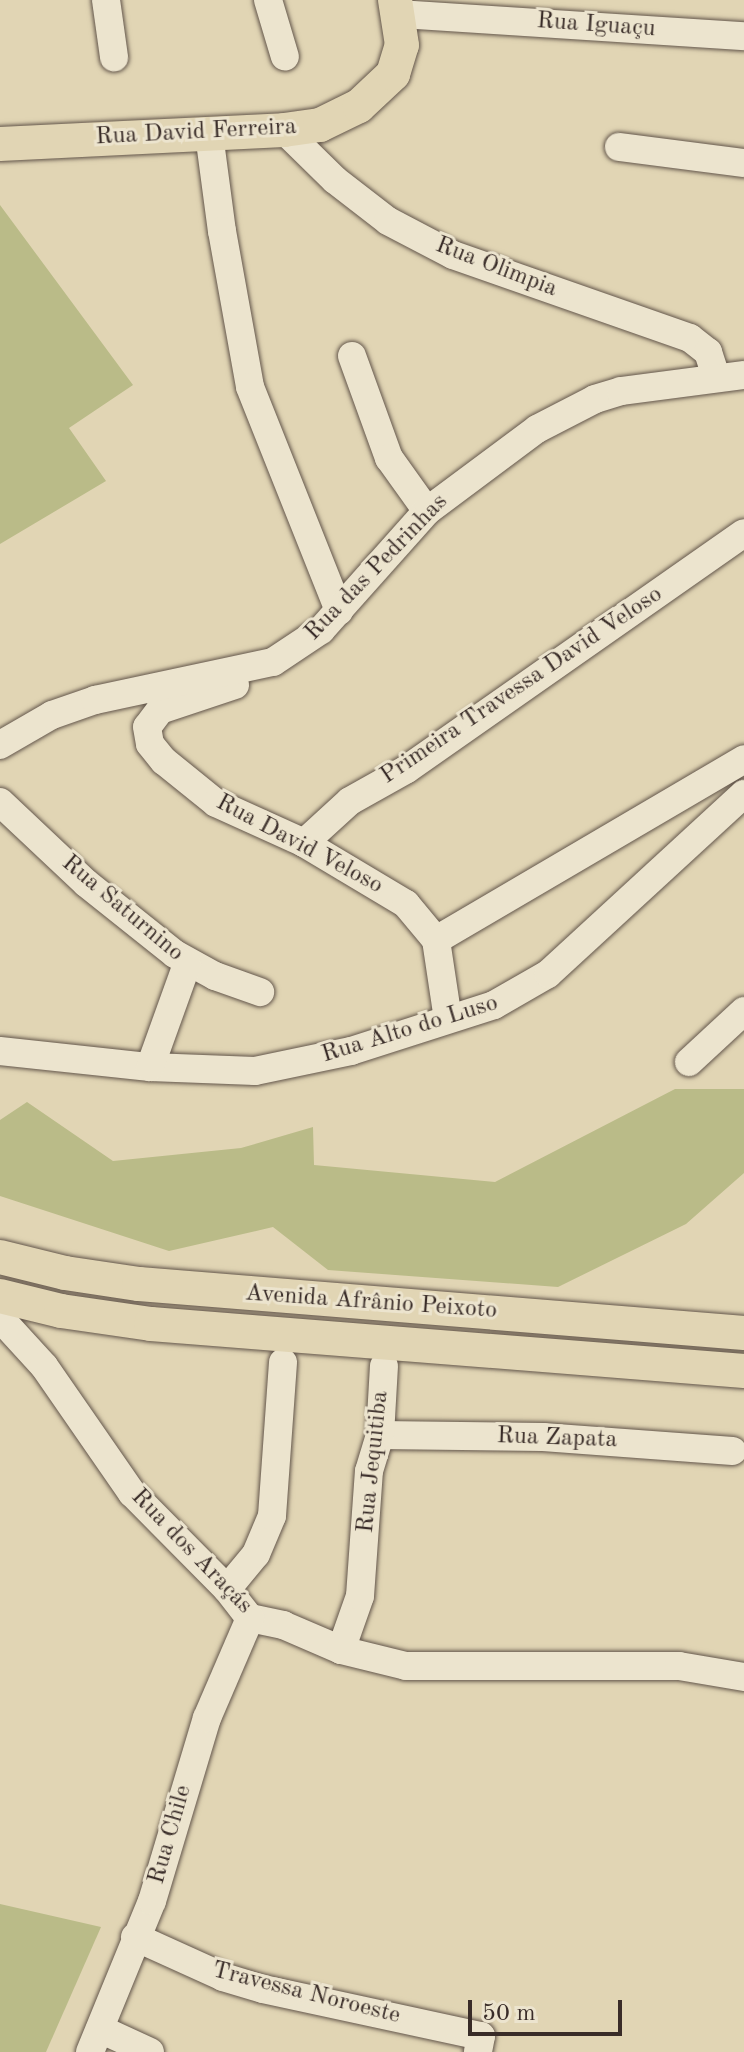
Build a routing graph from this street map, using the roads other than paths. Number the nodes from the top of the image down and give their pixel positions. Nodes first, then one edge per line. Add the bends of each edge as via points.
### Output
1 (106, 0) edge
2 (268, 0) edge
3 (397, 7) edge
4 (744, 36) edge
5 (114, 57) dead end
6 (285, 57) dead end
7 (284, 130) junction
8 (209, 134) junction
9 (0, 144) edge
10 (619, 147) dead end
11 (744, 163) edge
12 (352, 356) dead end
13 (730, 376) edge
14 (427, 511) junction
15 (744, 533) edge
16 (339, 611) junction
17 (273, 662) junction
18 (0, 745) edge
19 (744, 759) edge
20 (744, 794) edge
21 (0, 802) edge
22 (304, 843) junction
23 (436, 940) junction
24 (187, 964) junction
25 (260, 992) dead end
26 (744, 1011) edge
27 (448, 1019) junction
28 (0, 1051) edge
29 (689, 1062) dead end
30 (150, 1067) junction
31 (0, 1257) edge
32 (0, 1296) edge
33 (0, 1318) edge
34 (744, 1333) edge
35 (283, 1362) dead end
36 (384, 1366) dead end
37 (744, 1371) edge
38 (380, 1435) junction
39 (732, 1451) dead end
40 (227, 1589) junction
41 (250, 1618) junction
42 (341, 1650) junction
43 (744, 1677) edge
44 (135, 1937) junction
45 (95, 2040) edge
46 (480, 2044) edge
47 (150, 2052) edge

1 - 5 street
2 - 6 street
3 - 4 street, Rua Iguaçu
3 - 7 main road, Rua David Ferreira via 402,45 384,86 341,116
7 - 8 main road, Rua David Ferreira
7 - 13 street, Rua Olimpia via 335,180 388,221 453,255 690,338
8 - 9 main road, Rua David Ferreira
8 - 16 street via 250,387
10 - 11 street
12 - 14 street via 389,458
13 - 14 street, Rua das Pedrinhas via 651,384 595,399 509,448
14 - 16 street, Rua das Pedrinhas
15 - 22 street, Primeira Travessa David Veloso via 407,769 350,801
16 - 17 street, Rua das Pedrinhas via 302,645
17 - 18 street, Rua das Pedrinhas via 95,700 52,715
17 - 22 street, Rua David Veloso via 241,683 160,710 152,717 147,736 155,752 216,803
19 - 23 street
20 - 27 street, Rua Alto do Luso via 548,974 494,1005
21 - 24 street, Rua Saturnino via 86,883
22 - 23 street, Rua David Veloso via 406,904
23 - 27 street
24 - 25 street, Rua Saturnino
24 - 30 street
26 - 29 street
27 - 30 street, Rua Alto do Luso via 293,1065 255,1071
28 - 30 street, Rua Alto do Luso
31 - 34 main road, Avenida Afrânio Peixoto via 139,1284
32 - 37 main road, Avenida Afrânio Peixoto via 151,1324
33 - 40 street, Rua dos Araçás via 44,1366 132,1493
35 - 40 street via 272,1516 256,1554
36 - 38 street, Rua Jequitiba
38 - 39 street, Rua Zapata via 543,1437
38 - 42 street, Rua Jequitiba via 369,1471 360,1596
40 - 41 street, Rua dos Araçás
41 - 42 street, Rua dos Araçás via 283,1625
41 - 44 street, Rua Chile via 207,1718 152,1901
42 - 43 street, Rua dos Araçás via 437,1669 667,1666
44 - 45 street, Rua Chile
44 - 46 street, Travessa Noroeste via 250,1985
45 - 47 street

